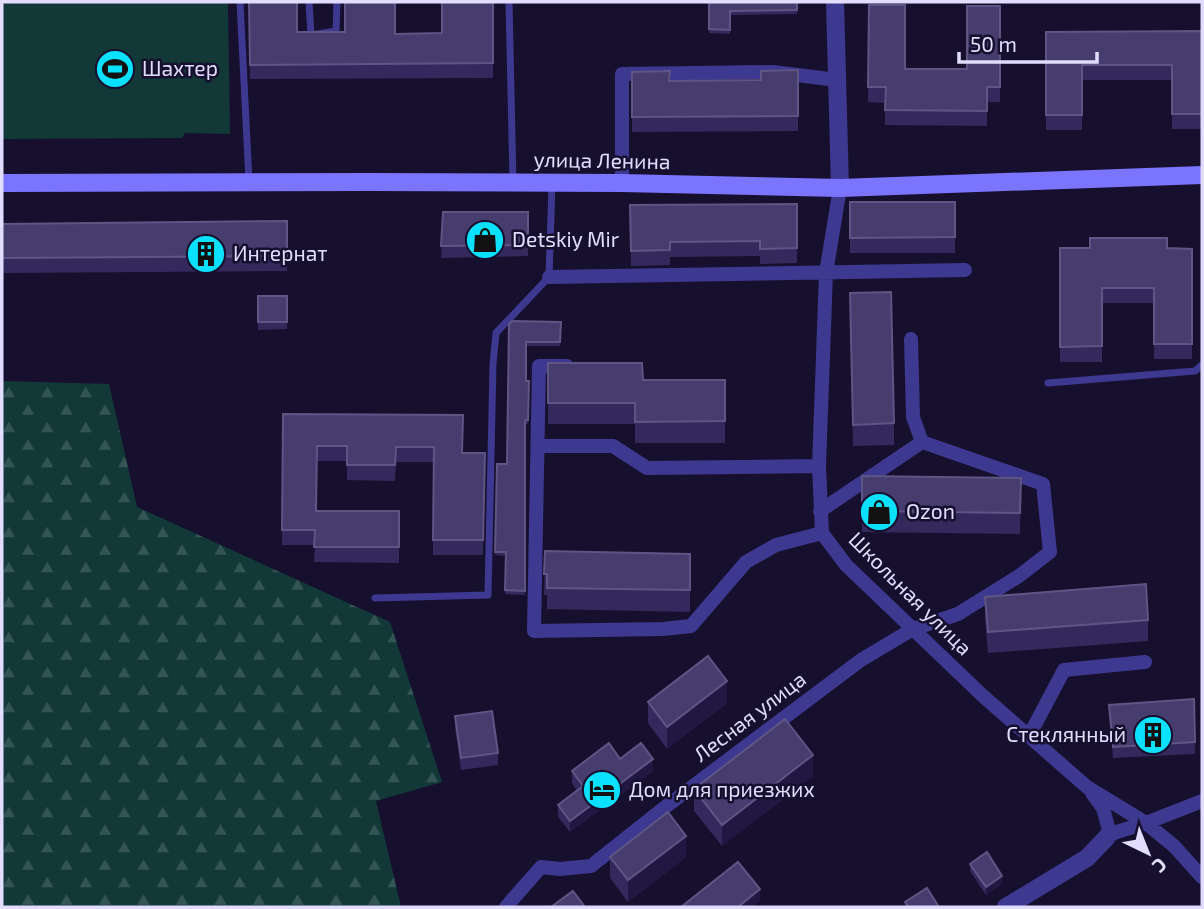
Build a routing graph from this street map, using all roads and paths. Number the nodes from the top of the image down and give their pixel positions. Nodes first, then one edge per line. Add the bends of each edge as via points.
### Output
1 (240, 2) edge
2 (309, 2) edge
3 (337, 2) edge
4 (509, 2) edge
5 (835, 2) edge
6 (837, 80) junction
7 (1202, 175) edge
8 (249, 182) junction
9 (2, 183) edge
10 (513, 183) junction
11 (552, 183) junction
12 (622, 183) junction
13 (840, 188) junction
14 (965, 270) dead end
15 (826, 273) junction
16 (549, 277) junction
17 (911, 340) dead end
18 (1202, 365) edge
19 (577, 366) edge
20 (1048, 383) dead end
21 (922, 442) junction
22 (538, 446) junction
23 (819, 466) junction
24 (820, 511) junction
25 (822, 533) junction
26 (375, 598) dead end
27 (913, 629) junction
28 (1145, 662) dead end
29 (1029, 736) junction
30 (1087, 787) junction
31 (1202, 801) edge
32 (1146, 823) junction
33 (1110, 834) junction
34 (1202, 877) edge
35 (506, 907) edge
36 (1006, 907) edge

1 - 8 lane
2 - 3 lane via 311,35 336,31
4 - 10 lane
5 - 6 street
6 - 12 street via 773,72 622,74
6 - 13 street
7 - 13 main road, улица Ленина
8 - 9 main road, улица Ленина
8 - 10 main road, улица Ленина
10 - 11 main road, улица Ленина
11 - 12 main road, улица Ленина
11 - 16 lane
12 - 13 main road, улица Ленина
13 - 15 street, Школьная улица
14 - 15 street
15 - 16 street
15 - 23 street, Школьная улица
16 - 26 lane via 496,333 488,595
17 - 21 street via 913,417
18 - 20 lane via 1195,371
19 - 22 street via 539,366
21 - 24 street
21 - 27 street via 1043,484 1050,552 958,614
22 - 23 street via 613,446 647,468
22 - 25 street via 534,631 691,626 746,562 776,545
23 - 24 street, Школьная улица
24 - 25 street, Школьная улица
25 - 27 street, Школьная улица via 846,565
27 - 29 street, Школьная улица
27 - 35 street, Лесная улица via 861,660 591,866 541,867
28 - 29 street via 1064,670
29 - 30 street, Школьная улица
30 - 32 street, Школьная улица
30 - 33 street via 1103,808
31 - 32 street
32 - 33 street
32 - 34 street, Школьная улица
33 - 36 street via 1087,858

